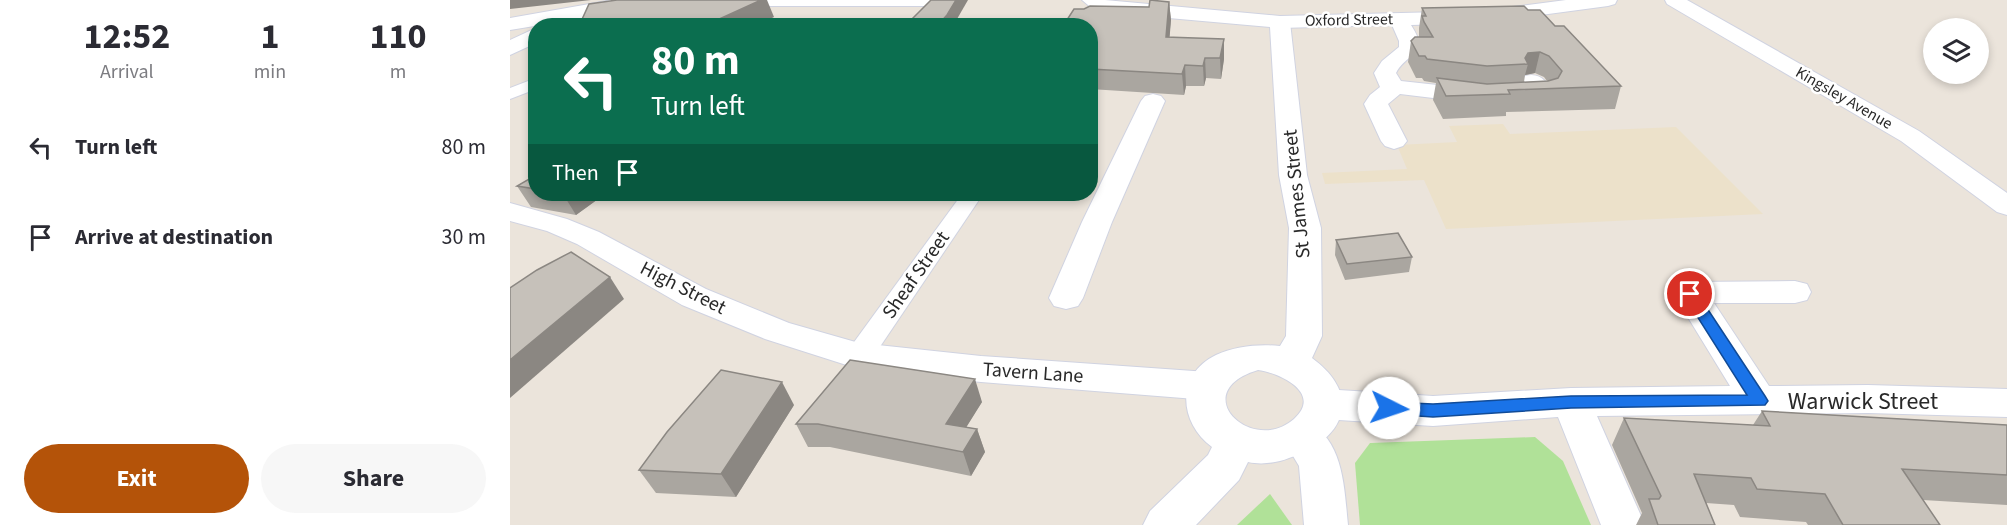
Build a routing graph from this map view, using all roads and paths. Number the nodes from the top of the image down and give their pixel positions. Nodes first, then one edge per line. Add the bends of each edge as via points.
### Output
1 (767, 0) edge
2 (941, 0) edge
3 (1072, 0) edge
4 (1608, 0) edge
5 (1674, 0) edge
6 (1565, 3) edge
7 (648, 4) edge
8 (1090, 6) edge
9 (560, 18) edge
10 (1398, 19) junction
11 (528, 22) edge
12 (1280, 22) junction
13 (510, 24) edge
14 (528, 39) edge
15 (510, 49) edge
16 (1533, 81) edge
17 (528, 86) edge
18 (1395, 87) junction
19 (510, 94) edge
20 (1154, 101) dead end
21 (1395, 141) dead end
22 (967, 201) edge
23 (2007, 206) edge
24 (510, 212) edge
25 (1795, 292) dead end
26 (1066, 298) dead end
27 (859, 356) junction
28 (1291, 362) junction
29 (1208, 386) junction
30 (1760, 401) junction
31 (1571, 402) junction
32 (2007, 404) edge
33 (1312, 420) junction
34 (1236, 441) junction
35 (1166, 525) edge
36 (1326, 525) edge
37 (1623, 525) edge

1 - 2 main road
3 - 8 main road, Oxford Street
4 - 6 street, Oxford Street
5 - 23 street, Kingsley Avenue via 1910,136
6 - 10 street, Oxford Street via 1482,17
7 - 9 main road via 612,6
8 - 12 main road, Oxford Street
10 - 12 street, Oxford Street
10 - 18 street via 1409,47 1385,73 1388,83
11 - 13 main road
12 - 28 main road, St James Street via 1293,175 1305,228 1304,336
14 - 15 street
16 - 18 street via 1543,94 1483,97
17 - 19 street
18 - 21 street via 1376,104
20 - 26 street
22 - 27 street, Sheaf Street
24 - 27 street, High Street via 588,238 694,297 777,331
25 - 30 street via 1690,294
27 - 29 street, Tavern Lane
28 - 29 main road via 1268,357 1239,361 1219,372
28 - 33 main road via 1313,378 1322,394
29 - 34 main road via 1205,412 1217,430
30 - 31 street, Warwick Street
30 - 32 street, Warwick Street via 1869,399
31 - 33 street, Warwick Street
31 - 37 street
33 - 34 main road via 1270,446
33 - 36 street
34 - 35 main road via 1224,467

